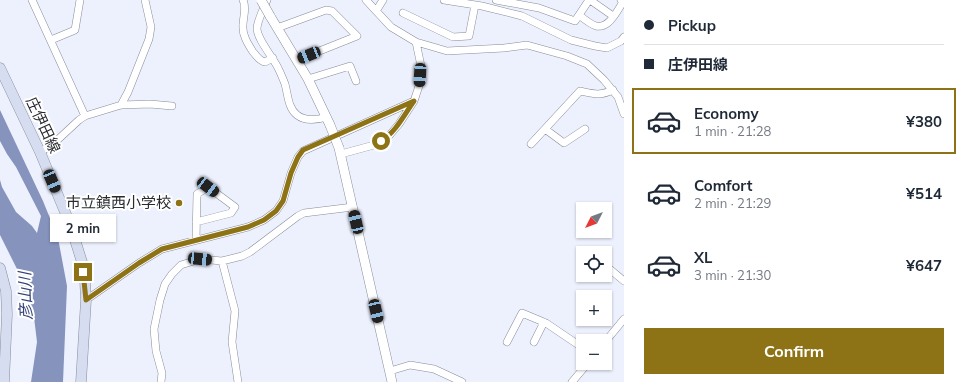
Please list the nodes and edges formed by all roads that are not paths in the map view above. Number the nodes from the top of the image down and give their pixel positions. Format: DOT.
graph roads {
  1 [pos="32,0"];
  2 [pos="80,0"];
  3 [pos="145,0"];
  4 [pos="243,0"];
  5 [pos="261,0"];
  6 [pos="267,0"];
  7 [pos="366,0"];
  8 [pos="383,0"];
  9 [pos="444,0"];
  10 [pos="496,0"];
  11 [pos="589,0"];
  12 [pos="621,0"];
  13 [pos="481,4"];
  14 [pos="376,11"];
  15 [pos="403,13"];
  16 [pos="579,15"];
  17 [pos="613,16"];
  18 [pos="277,28"];
  19 [pos="624,36"];
  20 [pos="51,40"];
  21 [pos="416,42"];
  22 [pos="273,58"];
  23 [pos="297,60"];
  24 [pos="0,68"];
  25 [pos="308,79"];
  26 [pos="356,81"];
  27 [pos="613,90"];
  28 [pos="414,101"];
  29 [pos="121,105"];
  30 [pos="172,106"];
  31 [pos="624,114"];
  32 [pos="86,116"];
  33 [pos="329,122"];
  34 [pos="545,129"];
  35 [pos="585,129"];
  36 [pos="531,144"];
  37 [pos="340,151"];
  38 [pos="40,152"];
  39 [pos="353,207"];
  40 [pos="196,222"];
  41 [pos="196,240"];
  42 [pos="222,261"];
  43 [pos="0,270"];
  44 [pos="612,271"];
  45 [pos="624,281"];
  46 [pos="86,300"];
  47 [pos="624,319"];
  48 [pos="544,322"];
  49 [pos="612,334"];
  50 [pos="507,342"];
  51 [pos="534,342"];
  52 [pos="576,343"];
  53 [pos="582,370"];
  54 [pos="390,371"];
  55 [pos="4,382"];
  56 [pos="81,382"];
  57 [pos="161,382"];
  58 [pos="238,382"];
  59 [pos="392,382"];
  60 [pos="462,382"];
  61 [pos="572,382"];
  1 -- 20 [label="street"];
  2 -- 20 [label="street"];
  3 -- 29 [label="street"];
  4 -- 22 [label="street"];
  5 -- 18 [label="street, bridge"];
  6 -- 22 [label="street"];
  7 -- 14 [label="street"];
  8 -- 14 [label="street"];
  9 -- 13 [label="street"];
  10 -- 16 [label="street"];
  11 -- 16 [label="street"];
  11 -- 17 [label="street"];
  12 -- 17 [label="street"];
  13 -- 15 [label="street"];
  13 -- 19 [label="street"];
  14 -- 21 [label="street"];
  16 -- 17 [label="street"];
  18 -- 23 [label="street"];
  18 -- 23 [label="street"];
  20 -- 32 [label="street"];
  21 -- 27 [label="street"];
  21 -- 28 [label="street"];
  22 -- 33 [label="street"];
  23 -- 25 [label="street"];
  24 -- 38 [label="main road, 庄伊田線"];
  25 -- 26 [label="street"];
  25 -- 33 [label="street"];
  27 -- 31 [label="street"];
  27 -- 34 [label="street"];
  28 -- 37 [label="street"];
  28 -- 41 [label="street"];
  29 -- 30 [label="street"];
  29 -- 32 [label="street"];
  32 -- 38 [label="street"];
  33 -- 37 [label="street, bridge"];
  34 -- 35 [label="street"];
  34 -- 36 [label="street"];
  37 -- 39 [label="street"];
  38 -- 46 [label="main road, 庄伊田線"];
  39 -- 42 [label="street"];
  39 -- 54 [label="street"];
  40 -- 40 [label="street"];
  40 -- 41 [label="street"];
  41 -- 46 [label="street"];
  42 -- 57 [label="street"];
  42 -- 58 [label="street"];
  43 -- 55 [label="main road"];
  44 -- 45 [label="street"];
  46 -- 56 [label="main road, 庄伊田線"];
  47 -- 49 [label="street"];
  48 -- 50 [label="street"];
  48 -- 51 [label="street"];
  48 -- 52 [label="street"];
  53 -- 61 [label="street"];
  54 -- 59 [label="street"];
  54 -- 60 [label="street"];
}
